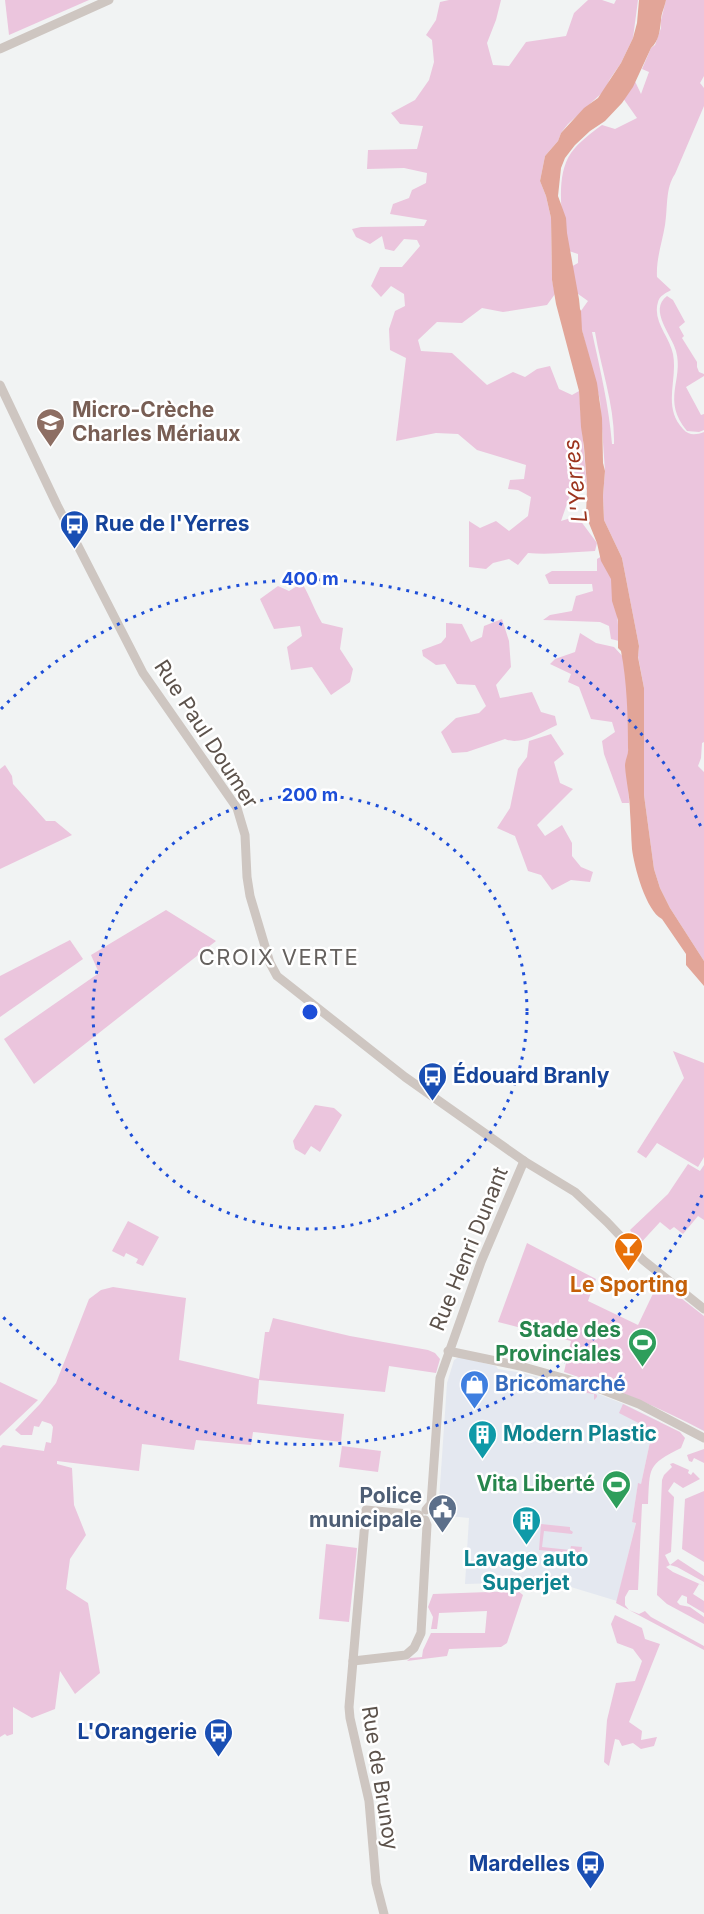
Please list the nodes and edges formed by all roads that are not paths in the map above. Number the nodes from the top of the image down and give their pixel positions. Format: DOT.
graph roads {
  1 [pos="109,0"];
  2 [pos="0,50"];
  3 [pos="0,385"];
  4 [pos="524,1161"];
  5 [pos="704,1309"];
  6 [pos="448,1351"];
  7 [pos="704,1438"];
  8 [pos="423,1515"];
  9 [pos="353,1661"];
  10 [pos="384,1914"];
  1 -- 2 [label="street"];
  3 -- 4 [label="street, Rue Paul Doumer"];
  4 -- 5 [label="street, Rue Paul Doumer"];
  4 -- 6 [label="street, Rue Henri Dunant"];
  6 -- 7 [label="street"];
  6 -- 8 [label="street"];
  8 -- 9 [label="street"];
  8 -- 9 [label="street, Rue de Brunoy"];
  9 -- 10 [label="street, Rue de Brunoy"];
}
